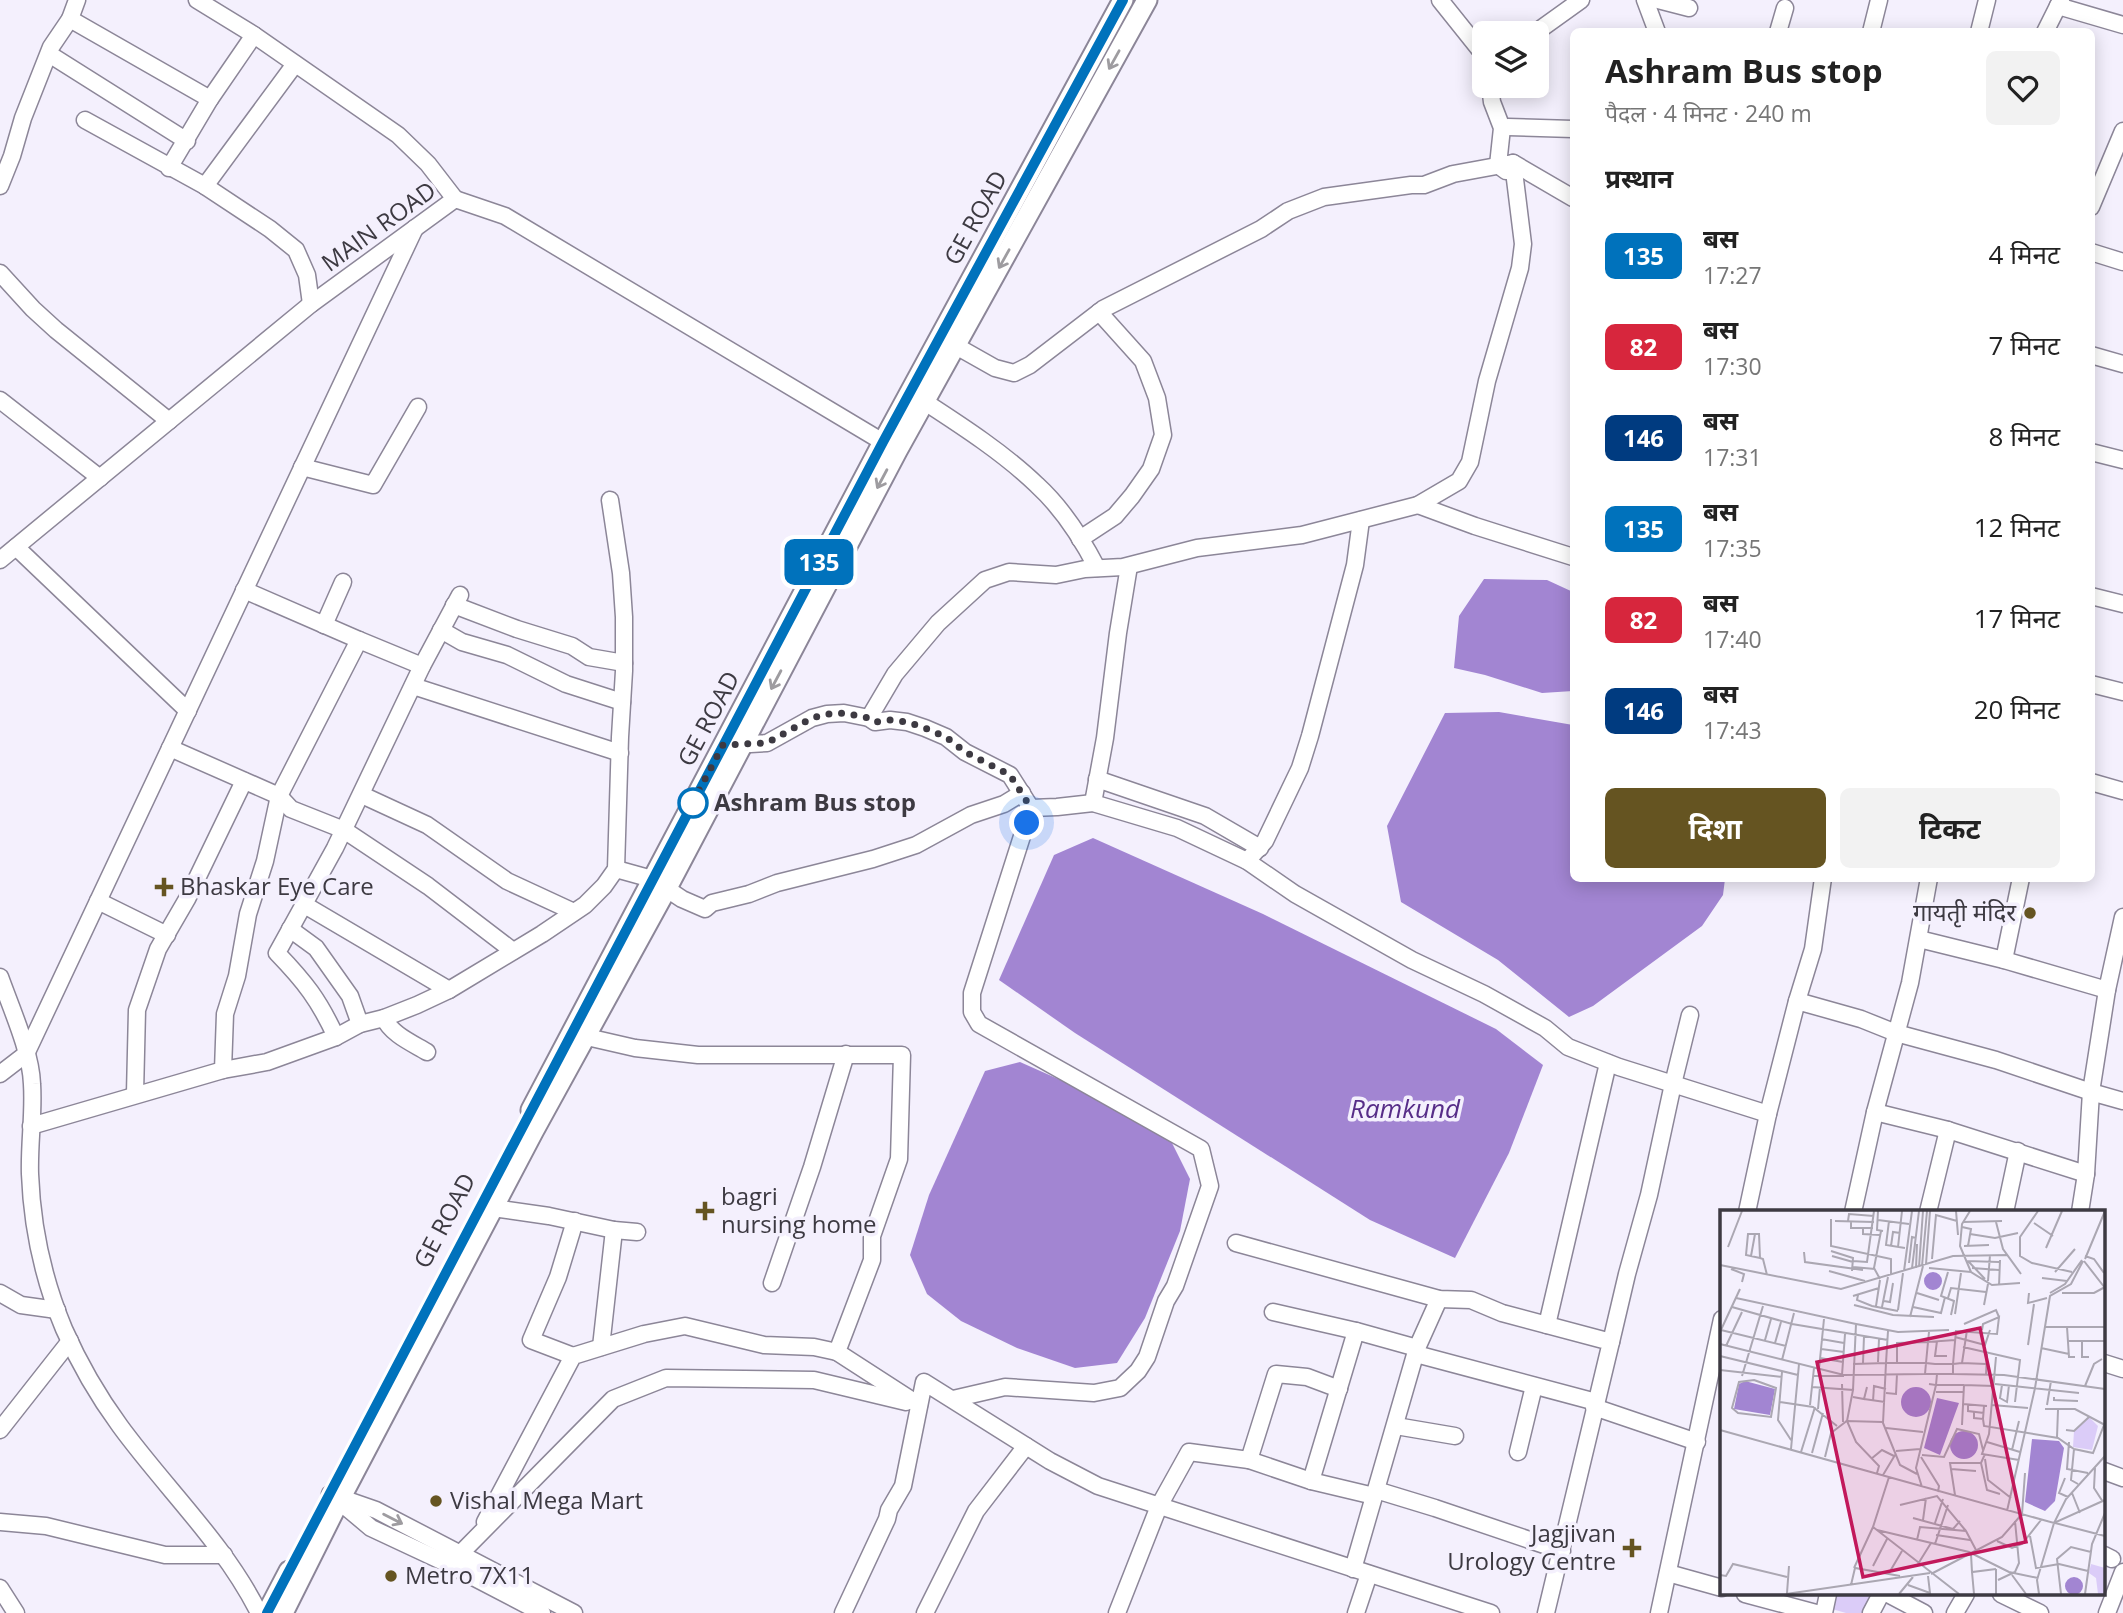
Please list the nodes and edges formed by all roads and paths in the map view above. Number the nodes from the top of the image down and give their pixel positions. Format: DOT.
graph roads {
  1 [pos="77,0"];
  2 [pos="197,0"];
  3 [pos="1123,0"];
  4 [pos="1147,0"];
  5 [pos="1440,0"];
  6 [pos="1581,0"];
  7 [pos="1645,0"];
  8 [pos="1658,0"];
  9 [pos="1879,0"];
  10 [pos="1987,0"];
  11 [pos="2059,3"];
  12 [pos="1689,8"];
  13 [pos="1784,8"];
  14 [pos="69,19"];
  15 [pos="1549,23"];
  16 [pos="2123,25"];
  17 [pos="1656,28"];
  18 [pos="1779,28"];
  19 [pos="1872,28"];
  20 [pos="1980,28"];
  21 [pos="2047,28"];
  22 [pos="254,35"];
  23 [pos="1472,40"];
  24 [pos="49,54"];
  25 [pos="295,64"];
  26 [pos="1492,98"];
  27 [pos="210,99"];
  28 [pos="85,120"];
  29 [pos="1508,127"];
  30 [pos="1570,129"];
  31 [pos="2123,131"];
  32 [pos="187,141"];
  33 [pos="169,168"];
  34 [pos="1511,171"];
  35 [pos="0,186"];
  36 [pos="205,186"];
  37 [pos="1570,197"];
  38 [pos="2095,198"];
  39 [pos="455,199"];
  40 [pos="415,227"];
  41 [pos="2095,253"];
  42 [pos="2123,262"];
  43 [pos="0,273"];
  44 [pos="311,304"];
  45 [pos="1099,312"];
  46 [pos="956,346"];
  47 [pos="2095,356"];
  48 [pos="2123,364"];
  49 [pos="0,400"];
  50 [pos="925,402"];
  51 [pos="418,407"];
  52 [pos="169,421"];
  53 [pos="890,446"];
  54 [pos="2095,453"];
  55 [pos="2123,460"];
  56 [pos="302,467"];
  57 [pos="100,478"];
  58 [pos="610,500"];
  59 [pos="1418,505"];
  60 [pos="1361,520"];
  61 [pos="1080,539"];
  62 [pos="16,547"];
  63 [pos="1570,556"];
  64 [pos="0,560"];
  65 [pos="1129,566"];
  66 [pos="1097,568"];
  67 [pos="343,582"];
  68 [pos="244,590"];
  69 [pos="2095,597"];
  70 [pos="2123,604"];
  71 [pos="324,625"];
  72 [pos="441,630"];
  73 [pos="359,640"];
  74 [pos="624,663"];
  75 [pos="422,666"];
  76 [pos="2095,685"];
  77 [pos="413,686"];
  78 [pos="2123,692"];
  79 [pos="622,702"];
  80 [pos="188,711"];
  81 [pos="869,718"];
  82 [pos="732,745"];
  83 [pos="170,748"];
  84 [pos="620,753"];
  85 [pos="1097,779"];
  86 [pos="244,781"];
  87 [pos="2095,783"];
  88 [pos="2123,791"];
  89 [pos="1022,793"];
  90 [pos="362,795"];
  91 [pos="279,796"];
  92 [pos="1093,803"];
  93 [pos="1031,808"];
  94 [pos="344,830"];
  95 [pos="1260,848"];
  96 [pos="1247,861"];
  97 [pos="616,869"];
  98 [pos="1823,882"];
  99 [pos="1928,882"];
  100 [pos="2020,882"];
  101 [pos="660,884"];
  102 [pos="98,901"];
  103 [pos="303,905"];
  104 [pos="574,912"];
  105 [pos="2123,917"];
  106 [pos="290,929"];
  107 [pos="167,935"];
  108 [pos="1919,939"];
  109 [pos="513,951"];
  110 [pos="2004,960"];
  111 [pos="0,977"];
  112 [pos="449,990"];
  113 [pos="2107,990"];
  114 [pos="1797,1001"];
  115 [pos="1690,1015"];
  116 [pos="384,1018"];
  117 [pos="360,1024"];
  118 [pos="1896,1033"];
  119 [pos="336,1037"];
  120 [pos="587,1037"];
  121 [pos="427,1052"];
  122 [pos="26,1054"];
  123 [pos="846,1054"];
  124 [pos="1608,1063"];
  125 [pos="223,1070"];
  126 [pos="0,1074"];
  127 [pos="1673,1084"];
  128 [pos="2091,1092"];
  129 [pos="135,1094"];
  130 [pos="2123,1101"];
  131 [pos="1875,1112"];
  132 [pos="1768,1114"];
  133 [pos="31,1126"];
  134 [pos="1948,1130"];
  135 [pos="2018,1151"];
  136 [pos="2086,1174"];
  137 [pos="493,1208"];
  138 [pos="1747,1210"];
  139 [pos="1853,1210"];
  140 [pos="1928,1210"];
  141 [pos="2005,1210"];
  142 [pos="2080,1210"];
  143 [pos="575,1221"];
  144 [pos="614,1230"];
  145 [pos="637,1232"];
  146 [pos="1236,1243"];
  147 [pos="772,1283"];
  148 [pos="0,1293"];
  149 [pos="1439,1299"];
  150 [pos="57,1310"];
  151 [pos="1273,1312"];
  152 [pos="1547,1325"];
  153 [pos="1720,1329"];
  154 [pos="1356,1331"];
  155 [pos="70,1340"];
  156 [pos="1611,1342"];
  157 [pos="601,1347"];
  158 [pos="1417,1351"];
  159 [pos="837,1352"];
  160 [pos="573,1356"];
  161 [pos="2106,1364"];
  162 [pos="2123,1369"];
  163 [pos="1534,1386"];
  164 [pos="1339,1389"];
  165 [pos="953,1399"];
  166 [pos="919,1405"];
  167 [pos="1595,1405"];
  168 [pos="1396,1426"];
  169 [pos="0,1430"];
  170 [pos="1455,1436"];
  171 [pos="1697,1441"];
  172 [pos="1026,1446"];
  173 [pos="1518,1452"];
  174 [pos="1249,1460"];
  175 [pos="2106,1472"];
  176 [pos="2123,1478"];
  177 [pos="1311,1481"];
  178 [pos="1375,1493"];
  179 [pos="336,1497"];
  180 [pos="1159,1506"];
  181 [pos="0,1522"];
  182 [pos="477,1536"];
  183 [pos="1562,1551"];
  184 [pos="224,1555"];
  185 [pos="455,1558"];
  186 [pos="1361,1571"];
  187 [pos="2123,1572"];
  188 [pos="1668,1573"];
  189 [pos="1720,1586"];
  190 [pos="0,1588"];
  191 [pos="1880,1596"];
  192 [pos="1892,1596"];
  193 [pos="1965,1596"];
  194 [pos="2005,1596"];
  195 [pos="1768,1597"];
  196 [pos="928,1612"];
  197 [pos="16,1613"];
  198 [pos="259,1613"];
  199 [pos="267,1613"];
  200 [pos="283,1613"];
  201 [pos="542,1613"];
  202 [pos="574,1613"];
  203 [pos="843,1613"];
  204 [pos="1117,1613"];
  205 [pos="1356,1613"];
  206 [pos="1491,1613"];
  207 [pos="1546,1613"];
  208 [pos="1659,1613"];
  209 [pos="1816,1613"];
  210 [pos="1871,1613"];
  211 [pos="1924,1613"];
  212 [pos="1955,1613"];
  213 [pos="2040,1613"];
  214 [pos="2107,1613"];
  1 -- 14 [label="street"];
  2 -- 22 [label="street"];
  3 -- 53 [label="main road, GE ROAD"];
  4 -- 46 [label="main road, one-way"];
  5 -- 23 [label="street"];
  6 -- 15 [label="street"];
  7 -- 17 [label="street"];
  8 -- 12 [label="street"];
  9 -- 19 [label="street"];
  10 -- 20 [label="street"];
  11 -- 16 [label="street"];
  11 -- 21 [label="street"];
  13 -- 18 [label="street"];
  14 -- 24 [label="street"];
  14 -- 27 [label="street"];
  22 -- 25 [label="street"];
  22 -- 27 [label="street"];
  24 -- 32 [label="street"];
  24 -- 35 [label="street"];
  25 -- 36 [label="street"];
  25 -- 39 [label="street"];
  26 -- 34 [label="street"];
  27 -- 32 [label="street"];
  28 -- 33 [label="street"];
  29 -- 30 [label="street"];
  31 -- 38 [label="street"];
  32 -- 33 [label="street"];
  33 -- 36 [label="street"];
  34 -- 37 [label="street"];
  34 -- 45 [label="street"];
  34 -- 59 [label="street"];
  36 -- 44 [label="street"];
  39 -- 40 [label="street, MAIN ROAD"];
  39 -- 53 [label="street, MAIN ROAD"];
  40 -- 44 [label="street, MAIN ROAD"];
  40 -- 56 [label="street"];
  41 -- 42 [label="street"];
  43 -- 52 [label="street"];
  44 -- 52 [label="street, MAIN ROAD"];
  45 -- 46 [label="street"];
  45 -- 61 [label="street"];
  46 -- 50 [label="main road"];
  47 -- 48 [label="street"];
  49 -- 57 [label="street"];
  50 -- 53 [label="main road"];
  50 -- 61 [label="street"];
  51 -- 56 [label="street"];
  52 -- 57 [label="street, MAIN ROAD"];
  53 -- 82 [label="main road, GE ROAD"];
  54 -- 55 [label="street"];
  56 -- 68 [label="street"];
  57 -- 62 [label="street, MAIN ROAD"];
  58 -- 74 [label="street"];
  59 -- 60 [label="street"];
  59 -- 63 [label="street"];
  60 -- 65 [label="street"];
  60 -- 95 [label="street"];
  61 -- 66 [label="street"];
  62 -- 64 [label="street, MAIN ROAD"];
  62 -- 80 [label="street"];
  65 -- 66 [label="street"];
  65 -- 85 [label="street"];
  66 -- 81 [label="street"];
  67 -- 71 [label="street"];
  68 -- 71 [label="street"];
  68 -- 80 [label="street"];
  69 -- 70 [label="street"];
  71 -- 73 [label="street"];
  72 -- 74 [label="street"];
  72 -- 75 [label="street"];
  72 -- 79 [label="street"];
  73 -- 75 [label="street"];
  73 -- 91 [label="street"];
  74 -- 79 [label="street"];
  75 -- 77 [label="street"];
  76 -- 78 [label="street"];
  77 -- 84 [label="street"];
  77 -- 90 [label="street"];
  79 -- 84 [label="street"];
  80 -- 83 [label="street"];
  81 -- 82 [label="street"];
  81 -- 89 [label="street"];
  82 -- 101 [label="main road, GE ROAD"];
  83 -- 86 [label="street"];
  83 -- 102 [label="street"];
  84 -- 97 [label="street"];
  85 -- 92 [label="street"];
  85 -- 95 [label="street"];
  86 -- 91 [label="street"];
  86 -- 107 [label="street"];
  87 -- 88 [label="street"];
  89 -- 93 [label="street"];
  89 -- 101 [label="street"];
  90 -- 94 [label="street"];
  90 -- 104 [label="street"];
  91 -- 94 [label="street"];
  91 -- 125 [label="street"];
  92 -- 93 [label="street"];
  92 -- 96 [label="street"];
  93 -- 165 [label="street"];
  94 -- 103 [label="street"];
  94 -- 109 [label="street"];
  95 -- 96 [label="street"];
  96 -- 124 [label="street"];
  97 -- 101 [label="street"];
  97 -- 104 [label="street"];
  98 -- 114 [label="street"];
  99 -- 108 [label="street"];
  100 -- 110 [label="street"];
  101 -- 120 [label="main road"];
  101 -- 179 [label="main road, GE ROAD"];
  102 -- 107 [label="street"];
  102 -- 122 [label="street"];
  103 -- 106 [label="street"];
  103 -- 112 [label="street"];
  104 -- 109 [label="street"];
  105 -- 113 [label="street"];
  106 -- 117 [label="street"];
  106 -- 119 [label="street"];
  107 -- 129 [label="street"];
  108 -- 110 [label="street"];
  108 -- 118 [label="street"];
  109 -- 112 [label="street"];
  110 -- 113 [label="street"];
  111 -- 122 [label="street"];
  112 -- 116 [label="street"];
  113 -- 128 [label="street"];
  114 -- 118 [label="street"];
  114 -- 132 [label="street"];
  115 -- 127 [label="street"];
  116 -- 117 [label="street"];
  116 -- 121 [label="street"];
  117 -- 119 [label="street"];
  118 -- 128 [label="street"];
  118 -- 131 [label="street"];
  119 -- 125 [label="street"];
  120 -- 123 [label="street"];
  120 -- 137 [label="main road"];
  122 -- 126 [label="street"];
  122 -- 133 [label="street"];
  123 -- 147 [label="street"];
  123 -- 159 [label="street"];
  124 -- 127 [label="street"];
  124 -- 152 [label="street"];
  125 -- 129 [label="street"];
  127 -- 132 [label="street"];
  127 -- 156 [label="street"];
  128 -- 130 [label="street"];
  128 -- 136 [label="street"];
  129 -- 133 [label="street"];
  131 -- 134 [label="street"];
  131 -- 139 [label="street"];
  132 -- 138 [label="street"];
  133 -- 150 [label="street"];
  134 -- 135 [label="street"];
  134 -- 140 [label="street"];
  135 -- 136 [label="street"];
  135 -- 141 [label="street"];
  136 -- 142 [label="street"];
  137 -- 143 [label="street"];
  137 -- 179 [label="main road"];
  143 -- 144 [label="street"];
  143 -- 160 [label="street"];
  144 -- 145 [label="street"];
  144 -- 157 [label="street"];
  146 -- 149 [label="street"];
  148 -- 150 [label="street"];
  149 -- 152 [label="street"];
  149 -- 158 [label="street"];
  150 -- 155 [label="street"];
  151 -- 154 [label="street"];
  152 -- 156 [label="street"];
  153 -- 171 [label="street"];
  154 -- 158 [label="street"];
  154 -- 164 [label="street"];
  155 -- 169 [label="street"];
  155 -- 184 [label="street"];
  156 -- 167 [label="street"];
  157 -- 159 [label="street"];
  157 -- 160 [label="street"];
  158 -- 163 [label="street"];
  158 -- 168 [label="street"];
  159 -- 166 [label="street"];
  160 -- 182 [label="street"];
  161 -- 162 [label="street"];
  163 -- 167 [label="street"];
  163 -- 173 [label="street"];
  164 -- 174 [label="street"];
  164 -- 177 [label="street"];
  165 -- 166 [label="street"];
  165 -- 172 [label="street"];
  166 -- 182 [label="street"];
  166 -- 203 [label="street"];
  167 -- 171 [label="street"];
  167 -- 183 [label="street"];
  168 -- 170 [label="street"];
  168 -- 178 [label="street"];
  171 -- 188 [label="street"];
  172 -- 180 [label="street"];
  172 -- 196 [label="street"];
  174 -- 177 [label="street"];
  174 -- 180 [label="street"];
  175 -- 176 [label="street"];
  177 -- 178 [label="street"];
  178 -- 183 [label="street"];
  178 -- 186 [label="street"];
  179 -- 185 [label="street"];
  179 -- 199 [label="main road, GE ROAD"];
  179 -- 200 [label="main road"];
  180 -- 186 [label="street"];
  180 -- 204 [label="street"];
  181 -- 184 [label="street"];
  182 -- 185 [label="street"];
  183 -- 207 [label="street"];
  184 -- 198 [label="street"];
  185 -- 201 [label="street"];
  185 -- 202 [label="street"];
  186 -- 205 [label="street"];
  186 -- 206 [label="street"];
  187 -- 214 [label="street"];
  188 -- 189 [label="street"];
  188 -- 208 [label="street"];
  190 -- 197 [label="street"];
  191 -- 210 [label="street"];
  192 -- 211 [label="street"];
  193 -- 212 [label="street"];
  194 -- 213 [label="street"];
  195 -- 209 [label="street"];
}
